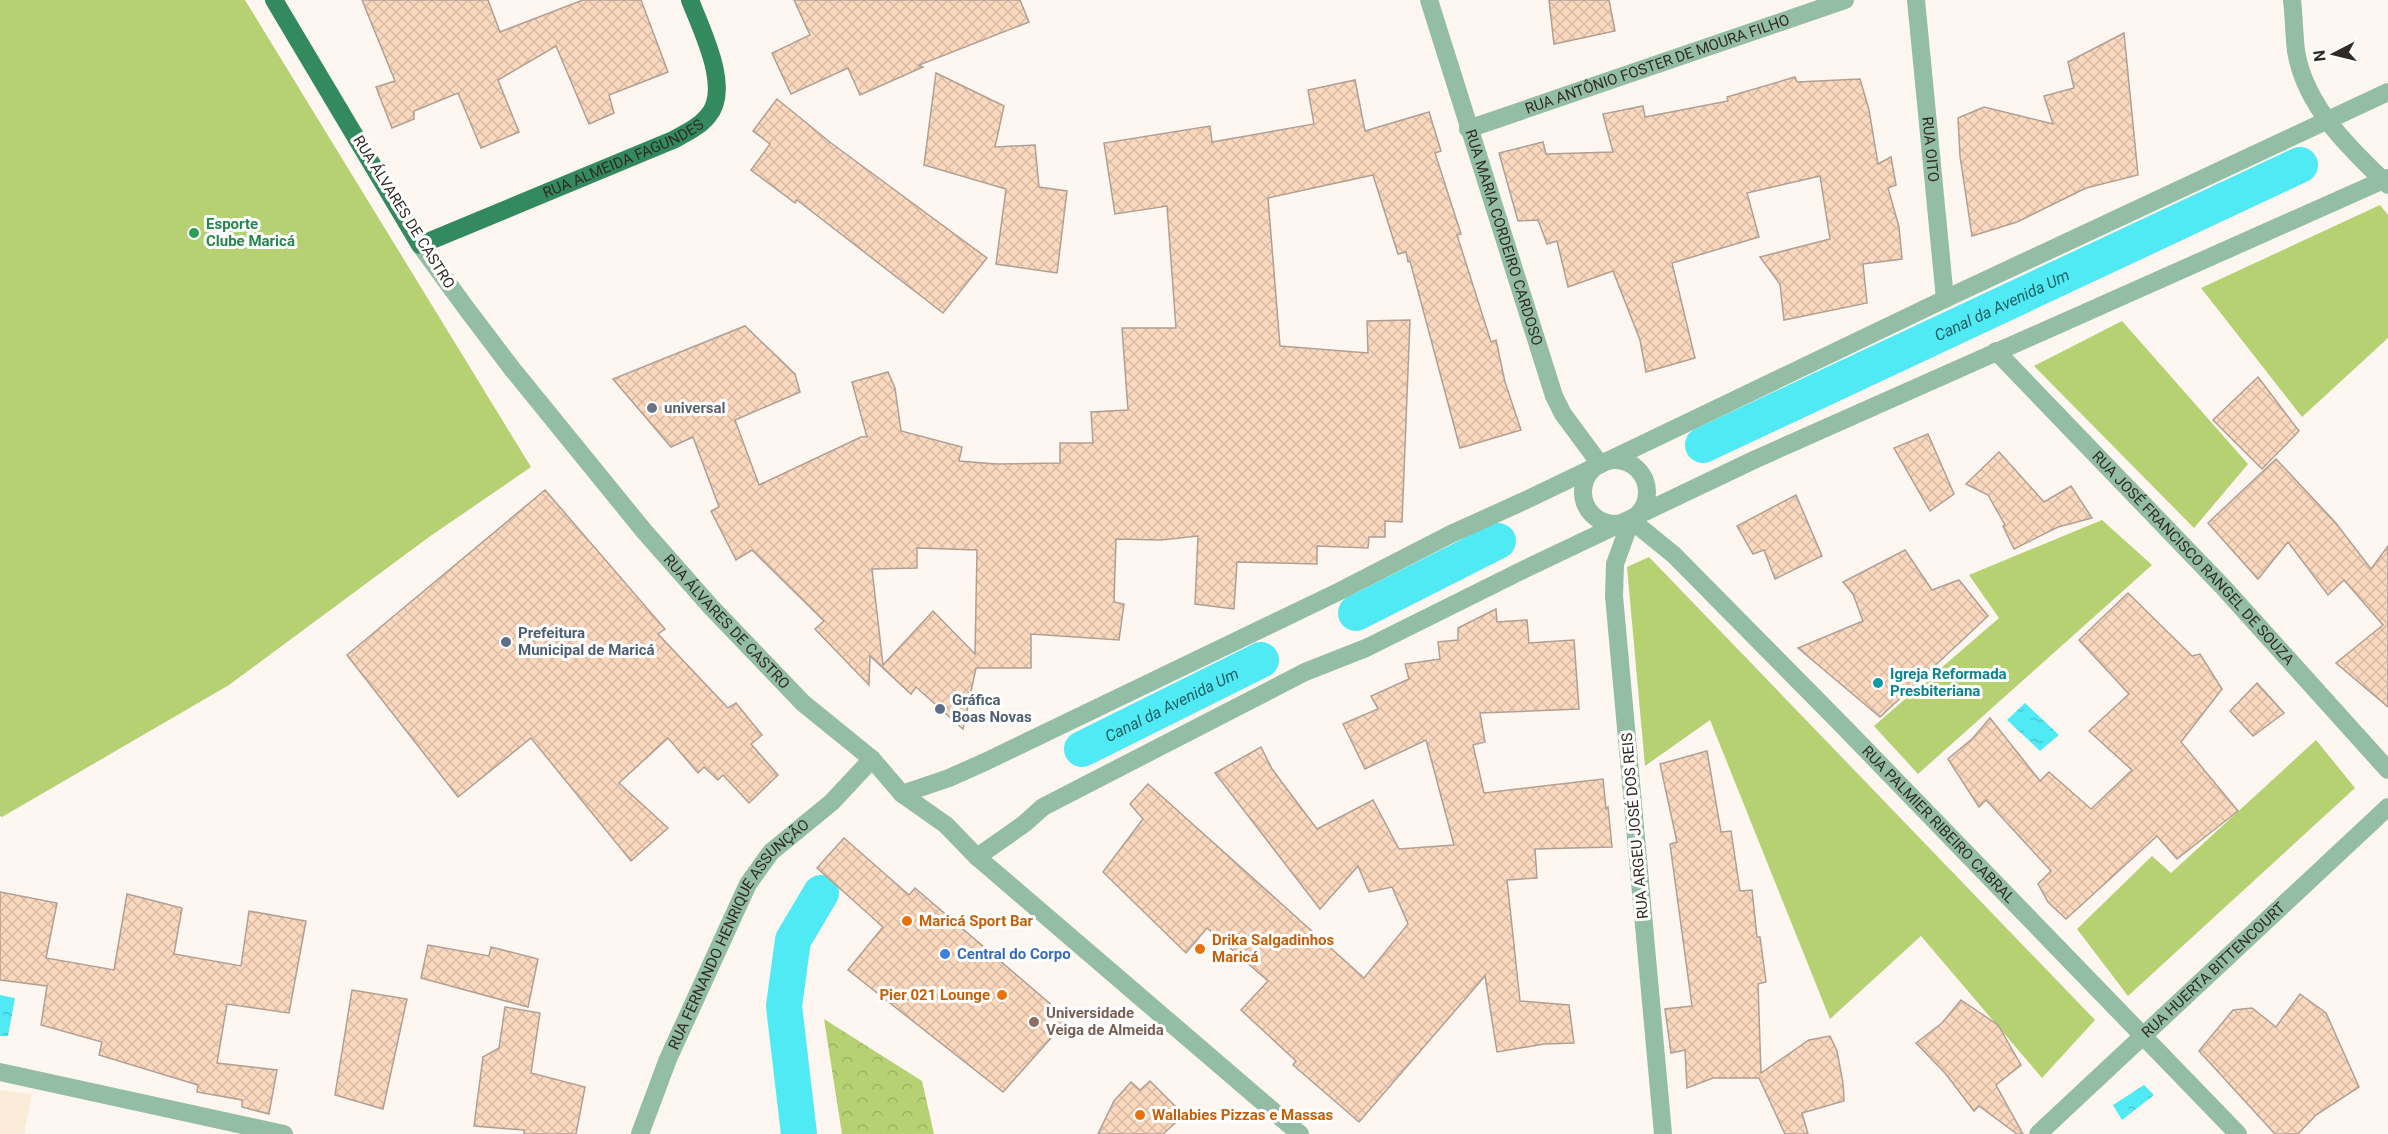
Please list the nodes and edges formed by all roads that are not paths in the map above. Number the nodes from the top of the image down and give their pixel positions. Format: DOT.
graph roads {
  1 [pos="274,0"];
  2 [pos="690,0"];
  3 [pos="1428,0"];
  4 [pos="1845,0"];
  5 [pos="1916,0"];
  6 [pos="2292,0"];
  7 [pos="2388,92"];
  8 [pos="2327,120"];
  9 [pos="1468,129"];
  10 [pos="2386,181"];
  11 [pos="420,244"];
  12 [pos="1945,299"];
  13 [pos="1996,351"];
  14 [pos="1600,464"];
  15 [pos="1631,520"];
  16 [pos="872,759"];
  17 [pos="2388,770"];
  18 [pos="902,795"];
  19 [pos="2388,807"];
  20 [pos="977,857"];
  21 [pos="2143,1035"];
  22 [pos="0,1072"];
  23 [pos="284,1134"];
  24 [pos="640,1134"];
  25 [pos="1300,1134"];
  26 [pos="1663,1134"];
  27 [pos="2038,1134"];
  28 [pos="2238,1134"];
  1 -- 11 [label="main road, RUA ÁLVARES DE CASTRO"];
  2 -- 11 [label="main road, RUA ALMEIDA FAGUNDES"];
  3 -- 9 [label="street, RUA MARIA CORDEIRO CARDOSO"];
  4 -- 9 [label="street, RUA ANTÔNIO FOSTER DE MOURA FILHO"];
  5 -- 12 [label="street, RUA OITO"];
  6 -- 8 [label="street"];
  7 -- 8 [label="street"];
  8 -- 10 [label="street"];
  8 -- 12 [label="street"];
  9 -- 14 [label="street, RUA MARIA CORDEIRO CARDOSO"];
  10 -- 13 [label="street"];
  11 -- 16 [label="street, RUA ÁLVARES DE CASTRO"];
  12 -- 14 [label="street"];
  13 -- 15 [label="street"];
  13 -- 17 [label="street, RUA JOSÉ FRANCISCO RANGEL DE SOUZA"];
  14 -- 15 [label="street"];
  14 -- 15 [label="street"];
  14 -- 18 [label="street"];
  15 -- 20 [label="street"];
  15 -- 21 [label="street, RUA PALMIER RIBEIRO CABRAL"];
  15 -- 26 [label="street, RUA ARGEU JOSÉ DOS REIS"];
  16 -- 18 [label="street, RUA ÁLVARES DE CASTRO"];
  16 -- 24 [label="street, RUA FERNANDO HENRIQUE ASSUNÇÃO"];
  18 -- 20 [label="street, RUA ÁLVARES DE CASTRO"];
  19 -- 21 [label="street, RUA HUERTA BITTENCOURT"];
  20 -- 25 [label="street, RUA ÁLVARES DE CASTRO"];
  21 -- 27 [label="street, RUA HUERTA BITTENCOURT"];
  21 -- 28 [label="street, RUA PALMIER RIBEIRO CABRAL"];
  22 -- 23 [label="street"];
}
